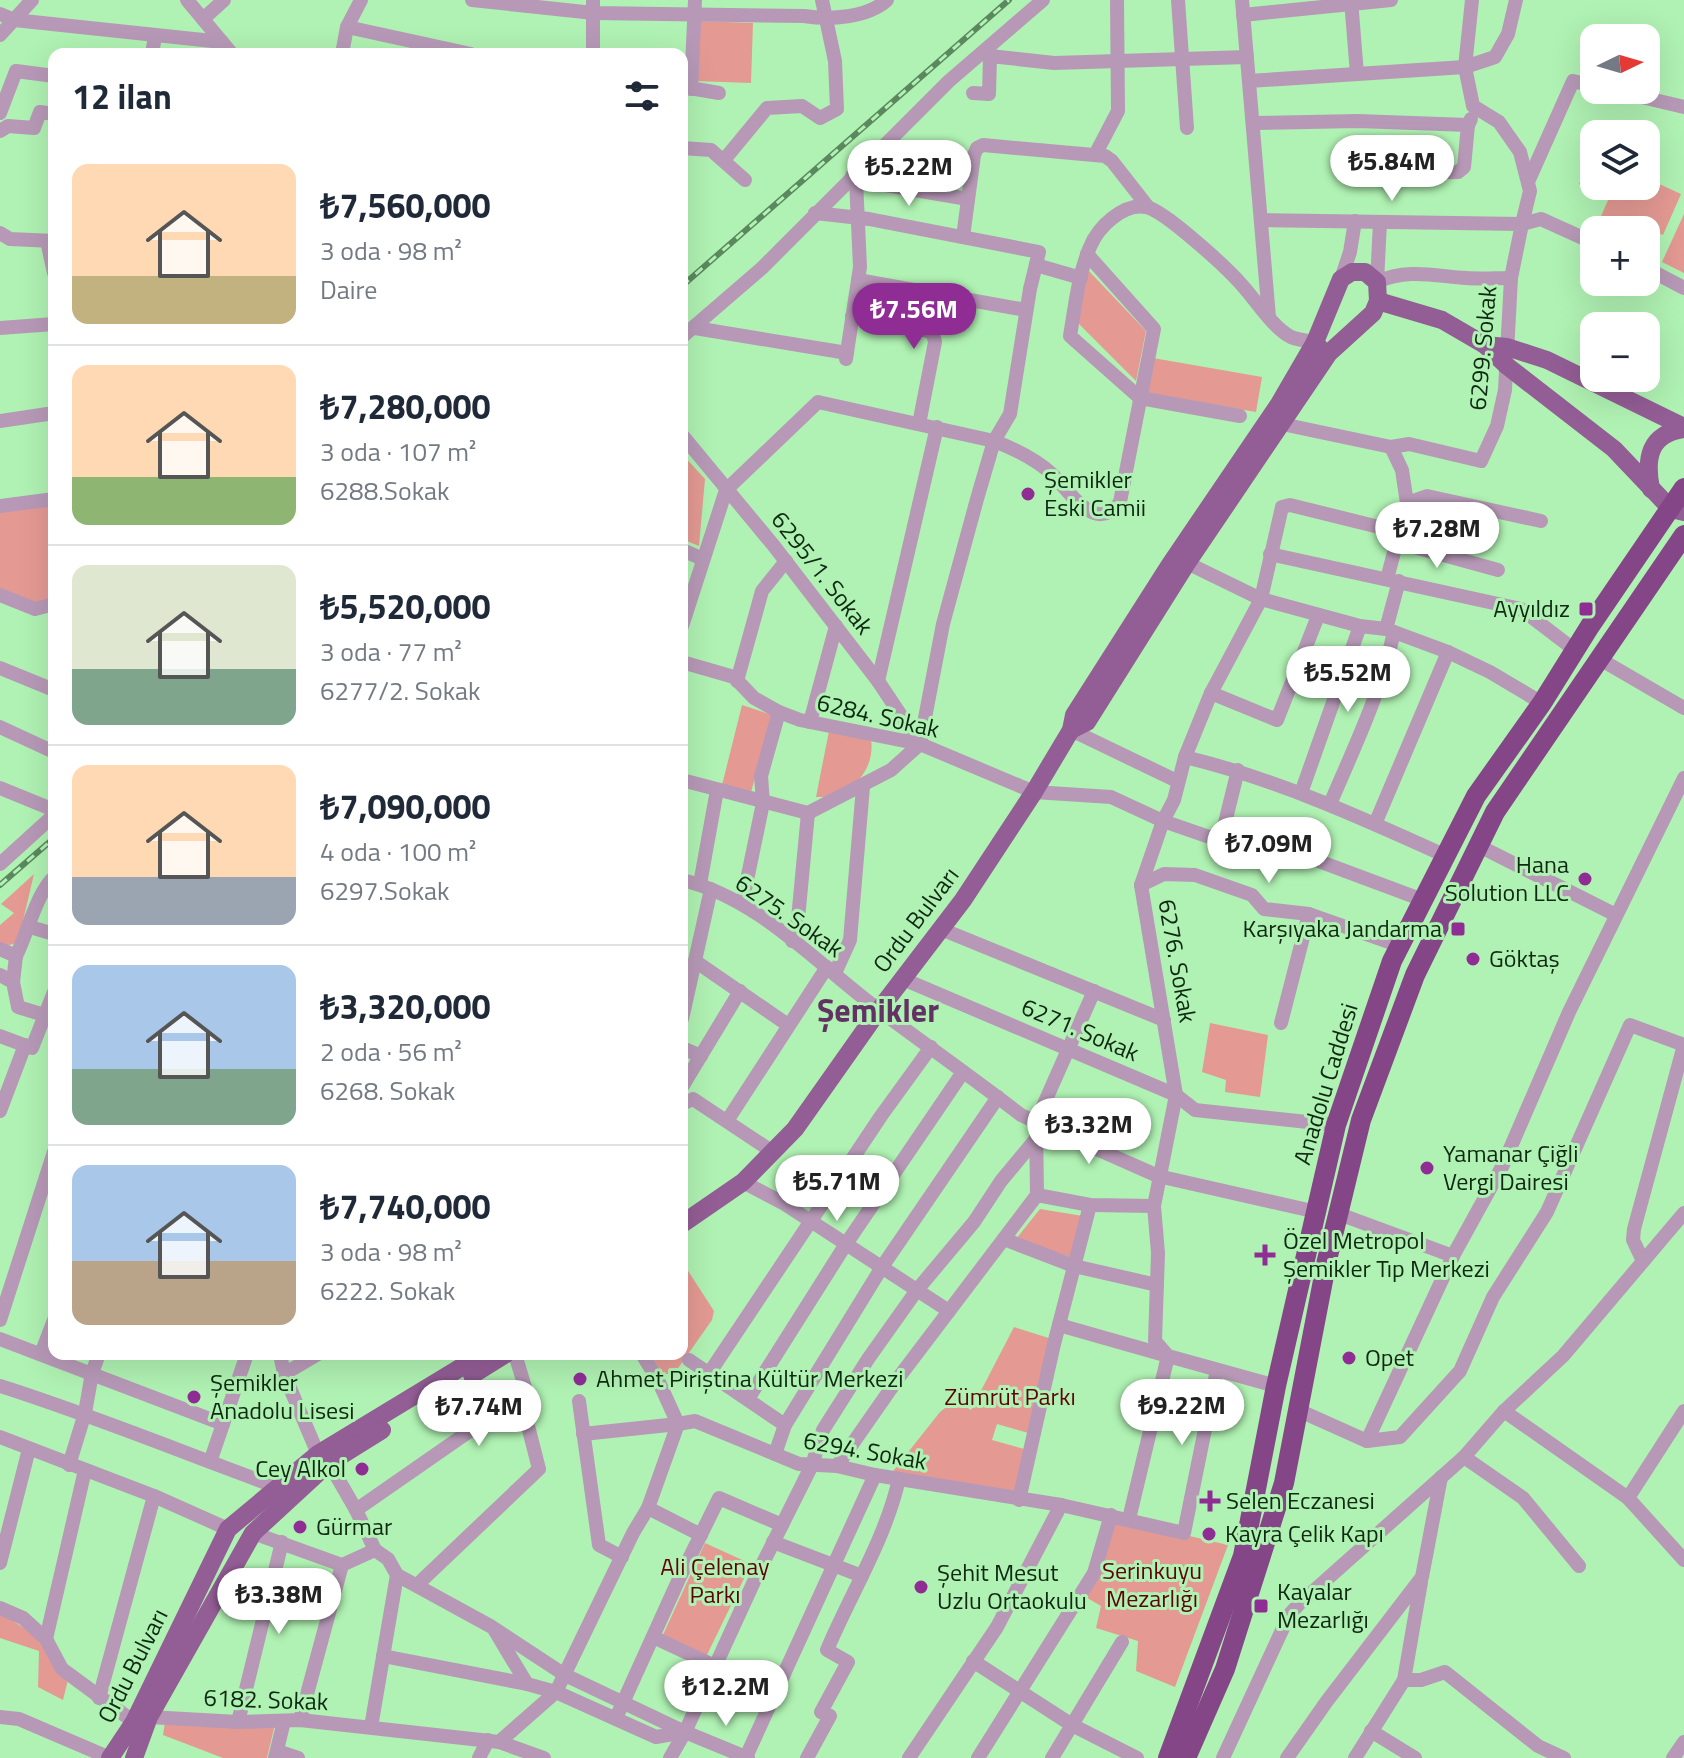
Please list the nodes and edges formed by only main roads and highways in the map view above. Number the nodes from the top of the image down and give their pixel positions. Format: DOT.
graph roads {
  1 [pos="1378,292"];
  2 [pos="1322,348"];
  3 [pos="1507,357"];
  4 [pos="1684,428"];
  5 [pos="1684,488"];
  6 [pos="1651,489"];
  7 [pos="1677,510"];
  8 [pos="1684,535"];
  9 [pos="1071,730"];
  10 [pos="688,1220"];
  11 [pos="474,1360"];
  12 [pos="495,1360"];
  13 [pos="323,1458"];
  14 [pos="141,1720"];
  15 [pos="110,1758"];
  16 [pos="134,1758"];
  17 [pos="1168,1758"];
  18 [pos="1186,1758"];
  1 -- 2 [label="main road, Ordu Bulvarı"];
  1 -- 2 [label="main road, Ordu Bulvarı"];
  1 -- 3 [label="main road"];
  2 -- 9 [label="main road, Ordu Bulvarı"];
  2 -- 9 [label="main road, Ordu Bulvarı"];
  3 -- 4 [label="main road"];
  3 -- 6 [label="main road"];
  4 -- 6 [label="main road"];
  5 -- 7 [label="highway, Anadolu Caddesi"];
  6 -- 7 [label="main road"];
  7 -- 17 [label="highway, Anadolu Caddesi"];
  8 -- 18 [label="highway, Anadolu Caddesi"];
  9 -- 10 [label="main road, Ordu Bulvarı"];
  11 -- 13 [label="main road, Ordu Bulvarı"];
  12 -- 13 [label="main road, Ordu Bulvarı"];
  13 -- 14 [label="main road, Ordu Bulvarı"];
  13 -- 14 [label="main road, Ordu Bulvarı"];
  14 -- 15 [label="main road, Ordu Bulvarı"];
  14 -- 16 [label="main road, Ordu Bulvarı"];
}
